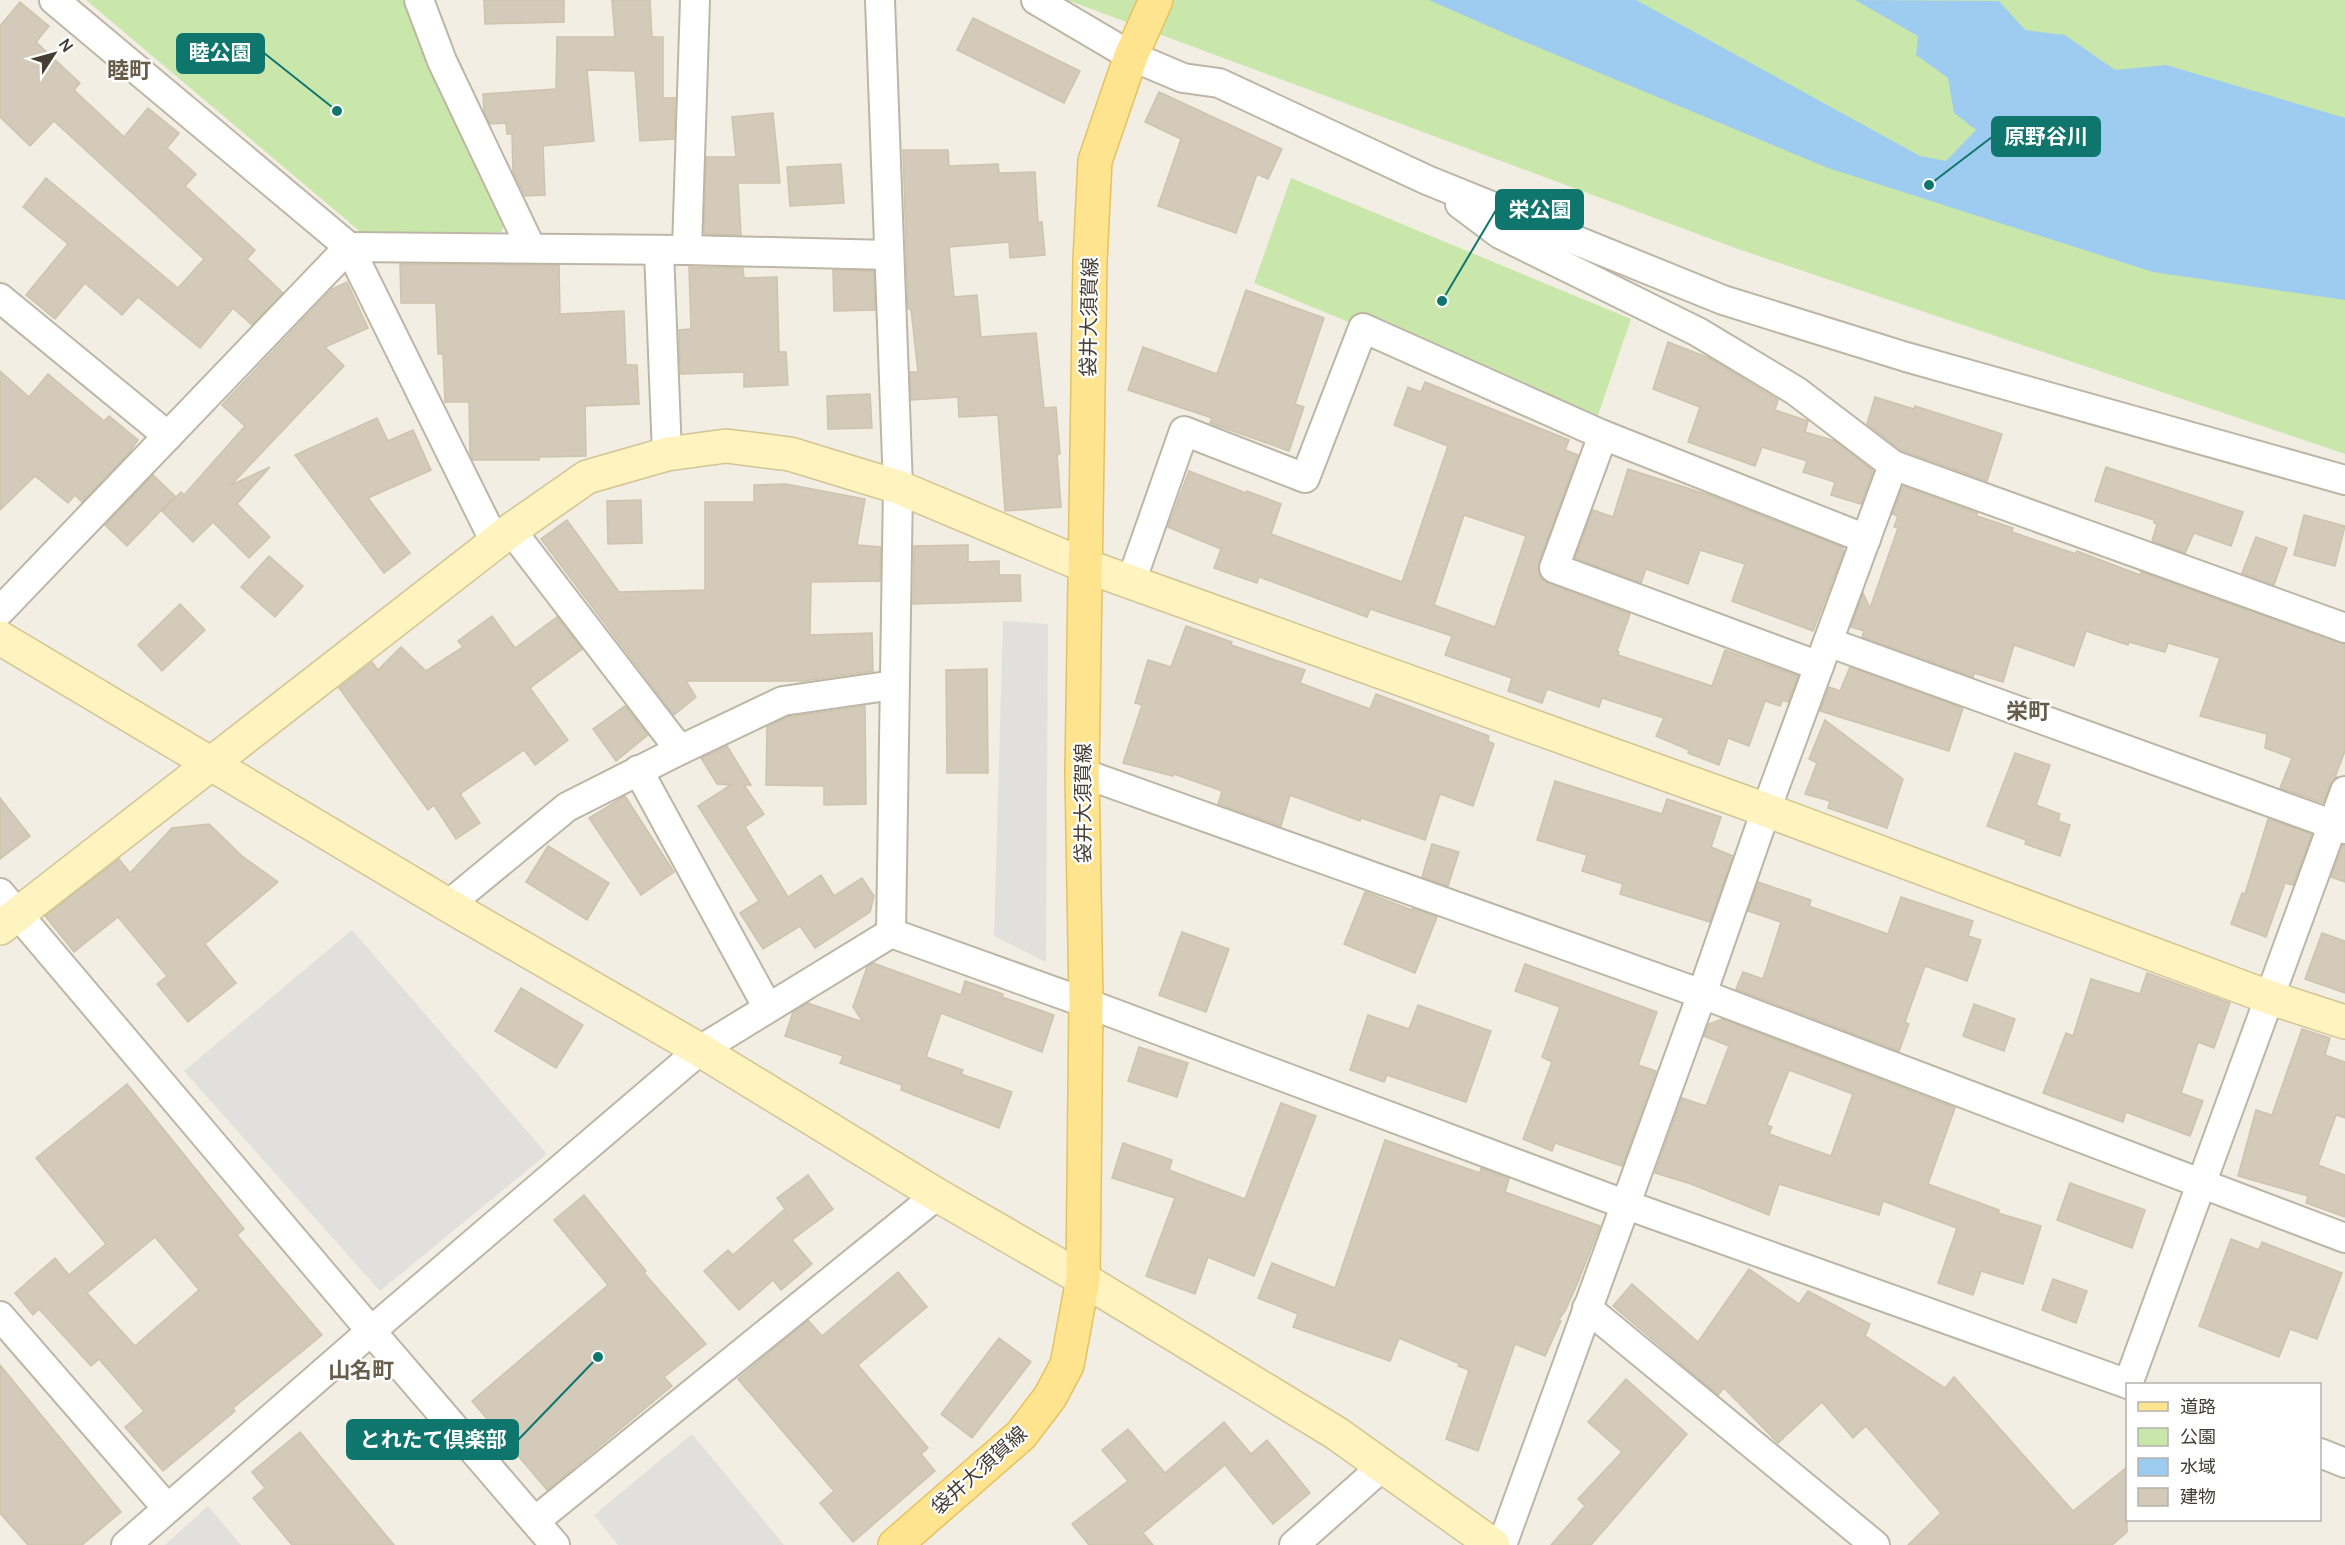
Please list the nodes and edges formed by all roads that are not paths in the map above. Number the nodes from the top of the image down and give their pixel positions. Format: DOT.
graph roads {
  1 [pos="54,0"];
  2 [pos="419,0"];
  3 [pos="694,0"];
  4 [pos="880,0"];
  5 [pos="1036,0"];
  6 [pos="1156,0"];
  7 [pos="1131,56"];
  8 [pos="1427,180"];
  9 [pos="349,247"];
  10 [pos="531,248"];
  11 [pos="659,250"];
  12 [pos="687,250"];
  13 [pos="889,255"];
  14 [pos="0,298"];
  15 [pos="1603,435"];
  16 [pos="168,436"];
  17 [pos="667,454"];
  18 [pos="1893,465"];
  19 [pos="2345,480"];
  20 [pos="898,487"];
  21 [pos="504,537"];
  22 [pos="1866,539"];
  23 [pos="1086,566"];
  24 [pos="1131,582"];
  25 [pos="0,611"];
  26 [pos="2345,628"];
  27 [pos="0,638"];
  28 [pos="1823,654"];
  29 [pos="894,685"];
  30 [pos="680,750"];
  31 [pos="210,764"];
  32 [pos="638,770"];
  33 [pos="1082,772"];
  34 [pos="2345,791"];
  35 [pos="1766,810"];
  36 [pos="2339,826"];
  37 [pos="448,905"];
  38 [pos="6,912"];
  39 [pos="891,933"];
  40 [pos="1702,994"];
  41 [pos="2271,998"];
  42 [pos="1086,1003"];
  43 [pos="768,1008"];
  44 [pos="2345,1022"];
  45 [pos="700,1050"];
  46 [pos="2202,1184"];
  47 [pos="937,1195"];
  48 [pos="1624,1204"];
  49 [pos="2345,1238"];
  50 [pos="1083,1279"];
  51 [pos="1587,1308"];
  52 [pos="0,1316"];
  53 [pos="371,1332"];
  54 [pos="2126,1383"];
  55 [pos="2128,1383"];
  56 [pos="2321,1454"];
  57 [pos="2345,1462"];
  58 [pos="1383,1466"];
  59 [pos="167,1508"];
  60 [pos="535,1521"];
  61 [pos="126,1545"];
  62 [pos="555,1545"];
  63 [pos="895,1545"];
  64 [pos="1294,1545"];
  65 [pos="1493,1545"];
  66 [pos="1502,1545"];
  67 [pos="1875,1545"];
  1 -- 9 [label="street"];
  2 -- 10 [label="street"];
  3 -- 12 [label="street"];
  4 -- 13 [label="street"];
  5 -- 7 [label="street"];
  6 -- 7 [label="main road, 袋井大須賀線"];
  7 -- 8 [label="street"];
  7 -- 23 [label="main road, 袋井大須賀線"];
  8 -- 18 [label="street"];
  8 -- 19 [label="street"];
  9 -- 10 [label="street"];
  9 -- 16 [label="street"];
  9 -- 21 [label="street"];
  10 -- 11 [label="street"];
  11 -- 12 [label="street"];
  11 -- 17 [label="street"];
  12 -- 13 [label="street"];
  13 -- 20 [label="street"];
  14 -- 16 [label="street"];
  15 -- 22 [label="street"];
  15 -- 24 [label="street"];
  15 -- 28 [label="street"];
  16 -- 25 [label="street"];
  17 -- 20 [label="street"];
  17 -- 21 [label="street"];
  18 -- 22 [label="street"];
  18 -- 26 [label="street"];
  20 -- 23 [label="street"];
  20 -- 29 [label="street"];
  21 -- 30 [label="street"];
  21 -- 31 [label="street"];
  22 -- 28 [label="street"];
  23 -- 24 [label="street"];
  23 -- 33 [label="main road, 袋井大須賀線"];
  24 -- 35 [label="street"];
  27 -- 31 [label="street"];
  28 -- 35 [label="street"];
  28 -- 36 [label="street"];
  29 -- 30 [label="street"];
  29 -- 39 [label="street"];
  30 -- 32 [label="street"];
  31 -- 37 [label="street"];
  31 -- 38 [label="street"];
  32 -- 37 [label="street"];
  32 -- 43 [label="street"];
  33 -- 40 [label="street"];
  33 -- 42 [label="main road, 袋井大須賀線"];
  34 -- 36 [label="street"];
  35 -- 40 [label="street"];
  35 -- 41 [label="street"];
  36 -- 41 [label="street"];
  37 -- 45 [label="street"];
  38 -- 53 [label="street"];
  39 -- 42 [label="street"];
  39 -- 43 [label="street"];
  40 -- 46 [label="street"];
  40 -- 48 [label="street"];
  41 -- 44 [label="street"];
  41 -- 46 [label="street"];
  42 -- 48 [label="street"];
  42 -- 50 [label="main road, 袋井大須賀線"];
  43 -- 45 [label="street"];
  45 -- 47 [label="street"];
  45 -- 53 [label="street"];
  46 -- 49 [label="street"];
  46 -- 55 [label="street"];
  47 -- 50 [label="street"];
  47 -- 60 [label="street"];
  48 -- 51 [label="street"];
  48 -- 54 [label="street"];
  50 -- 58 [label="street"];
  50 -- 63 [label="main road, 袋井大須賀線"];
  51 -- 66 [label="street"];
  51 -- 67 [label="street"];
  52 -- 59 [label="street"];
  53 -- 59 [label="street"];
  53 -- 60 [label="street"];
  56 -- 57 [label="street"];
  58 -- 64 [label="street"];
  58 -- 65 [label="street"];
  59 -- 61 [label="street"];
  60 -- 62 [label="street"];
}
